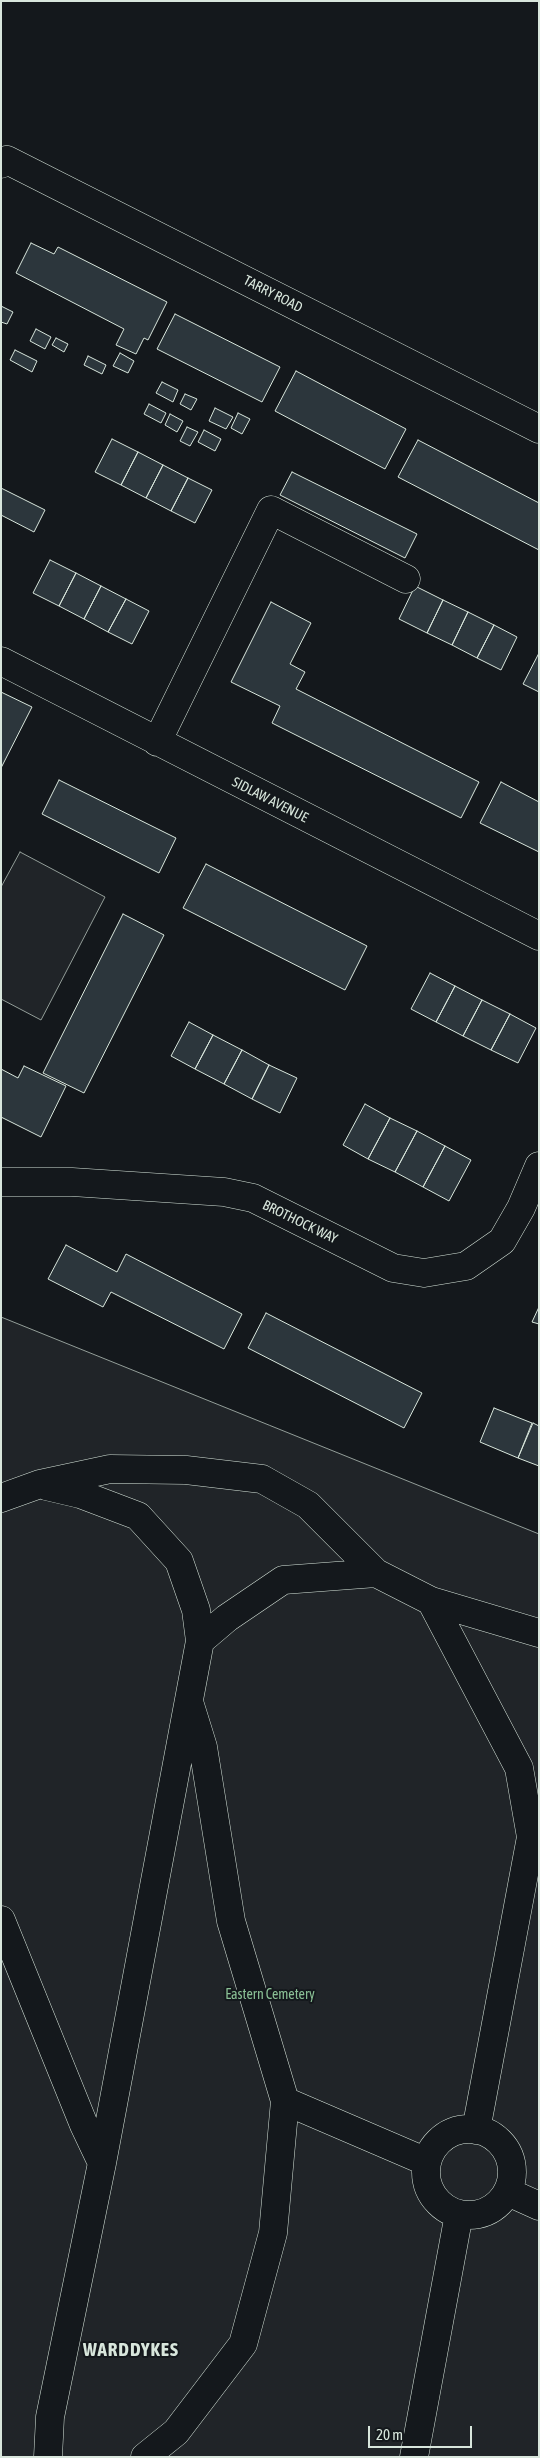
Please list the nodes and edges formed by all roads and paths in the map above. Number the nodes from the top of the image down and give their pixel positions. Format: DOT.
graph roads {
  1 [pos="4,162"];
  2 [pos="539,429"];
  3 [pos="406,579"];
  4 [pos="1,661"];
  5 [pos="157,742"];
  6 [pos="539,936"];
  7 [pos="539,1166"];
  8 [pos="1,1182"];
  9 [pos="40,1484"];
  10 [pos="1,1498"];
  11 [pos="376,1573"];
  12 [pos="431,1601"];
  13 [pos="539,1633"];
  14 [pos="200,1641"];
  15 [pos="189,1702"];
  16 [pos="535,1832"];
  17 [pos="1,1920"];
  18 [pos="285,2101"];
  19 [pos="476,2130"];
  20 [pos="427,2162"];
  21 [pos="102,2163"];
  22 [pos="508,2192"];
  23 [pos="539,2206"];
  24 [pos="459,2214"];
  25 [pos="48,2457"];
  26 [pos="145,2457"];
  27 [pos="414,2457"];
  1 -- 2 [label="street, TARRY ROAD"];
  3 -- 5 [label="street"];
  4 -- 5 [label="street, SIDLAW AVENUE"];
  5 -- 6 [label="street, SIDLAW AVENUE"];
  7 -- 8 [label="street, BROTHOCK WAY"];
  9 -- 10 [label="street"];
  9 -- 11 [label="street"];
  9 -- 14 [label="street"];
  11 -- 12 [label="street"];
  11 -- 14 [label="street"];
  12 -- 13 [label="street"];
  12 -- 16 [label="street"];
  14 -- 15 [label="street"];
  15 -- 18 [label="street"];
  15 -- 21 [label="street"];
  16 -- 19 [label="street"];
  17 -- 21 [label="street"];
  18 -- 20 [label="street"];
  18 -- 26 [label="street"];
  19 -- 20 [label="street"];
  19 -- 22 [label="street"];
  20 -- 24 [label="street"];
  21 -- 25 [label="street"];
  22 -- 23 [label="street"];
  22 -- 24 [label="street"];
  24 -- 27 [label="street"];
}
